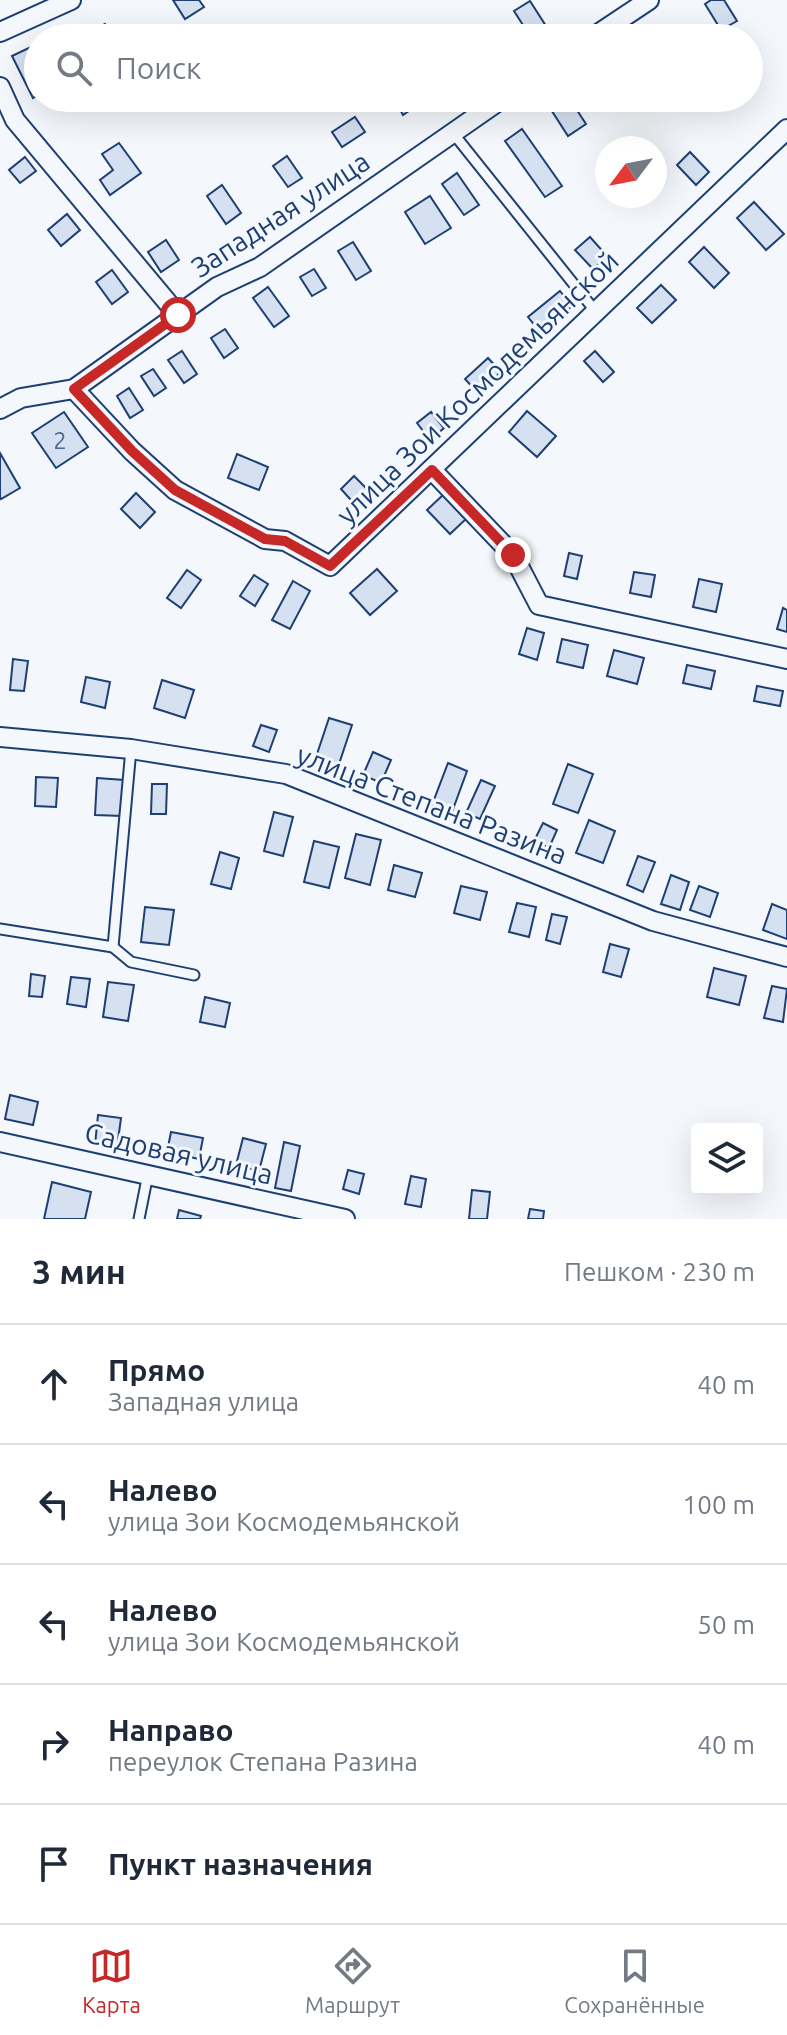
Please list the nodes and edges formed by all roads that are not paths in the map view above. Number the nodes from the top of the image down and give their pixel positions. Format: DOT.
graph roads {
  1 [pos="71,0"];
  2 [pos="649,0"];
  3 [pos="613,24"];
  4 [pos="0,32"];
  5 [pos="0,87"];
  6 [pos="482,112"];
  7 [pos="787,129"];
  8 [pos="453,132"];
  9 [pos="596,312"];
  10 [pos="178,315"];
  11 [pos="74,389"];
  12 [pos="0,409"];
  13 [pos="432,470"];
  14 [pos="787,659"];
  15 [pos="0,737"];
  16 [pos="131,749"];
  17 [pos="0,929"];
  18 [pos="113,947"];
  19 [pos="787,957"];
  20 [pos="194,975"];
  21 [pos="0,1142"];
  22 [pos="148,1174"];
  23 [pos="139,1219"];
  24 [pos="345,1219"];
  1 -- 4 [label="street"];
  2 -- 3 [label="street"];
  5 -- 10 [label="street"];
  6 -- 8 [label="street, Западная улица"];
  7 -- 9 [label="street, улица Зои Космодемьянской"];
  8 -- 9 [label="lane"];
  8 -- 10 [label="street, Западная улица"];
  9 -- 13 [label="street, улица Зои Космодемьянской"];
  10 -- 11 [label="street, Западная улица"];
  11 -- 12 [label="street, Западная улица"];
  11 -- 13 [label="street, улица Зои Космодемьянской"];
  13 -- 14 [label="street"];
  15 -- 16 [label="street, улица Степана Разина"];
  16 -- 18 [label="lane"];
  16 -- 19 [label="street, улица Степана Разина"];
  17 -- 18 [label="lane"];
  18 -- 20 [label="lane"];
  21 -- 22 [label="street, Садовая улица"];
  22 -- 23 [label="lane"];
  22 -- 24 [label="street, Садовая улица"];
}
